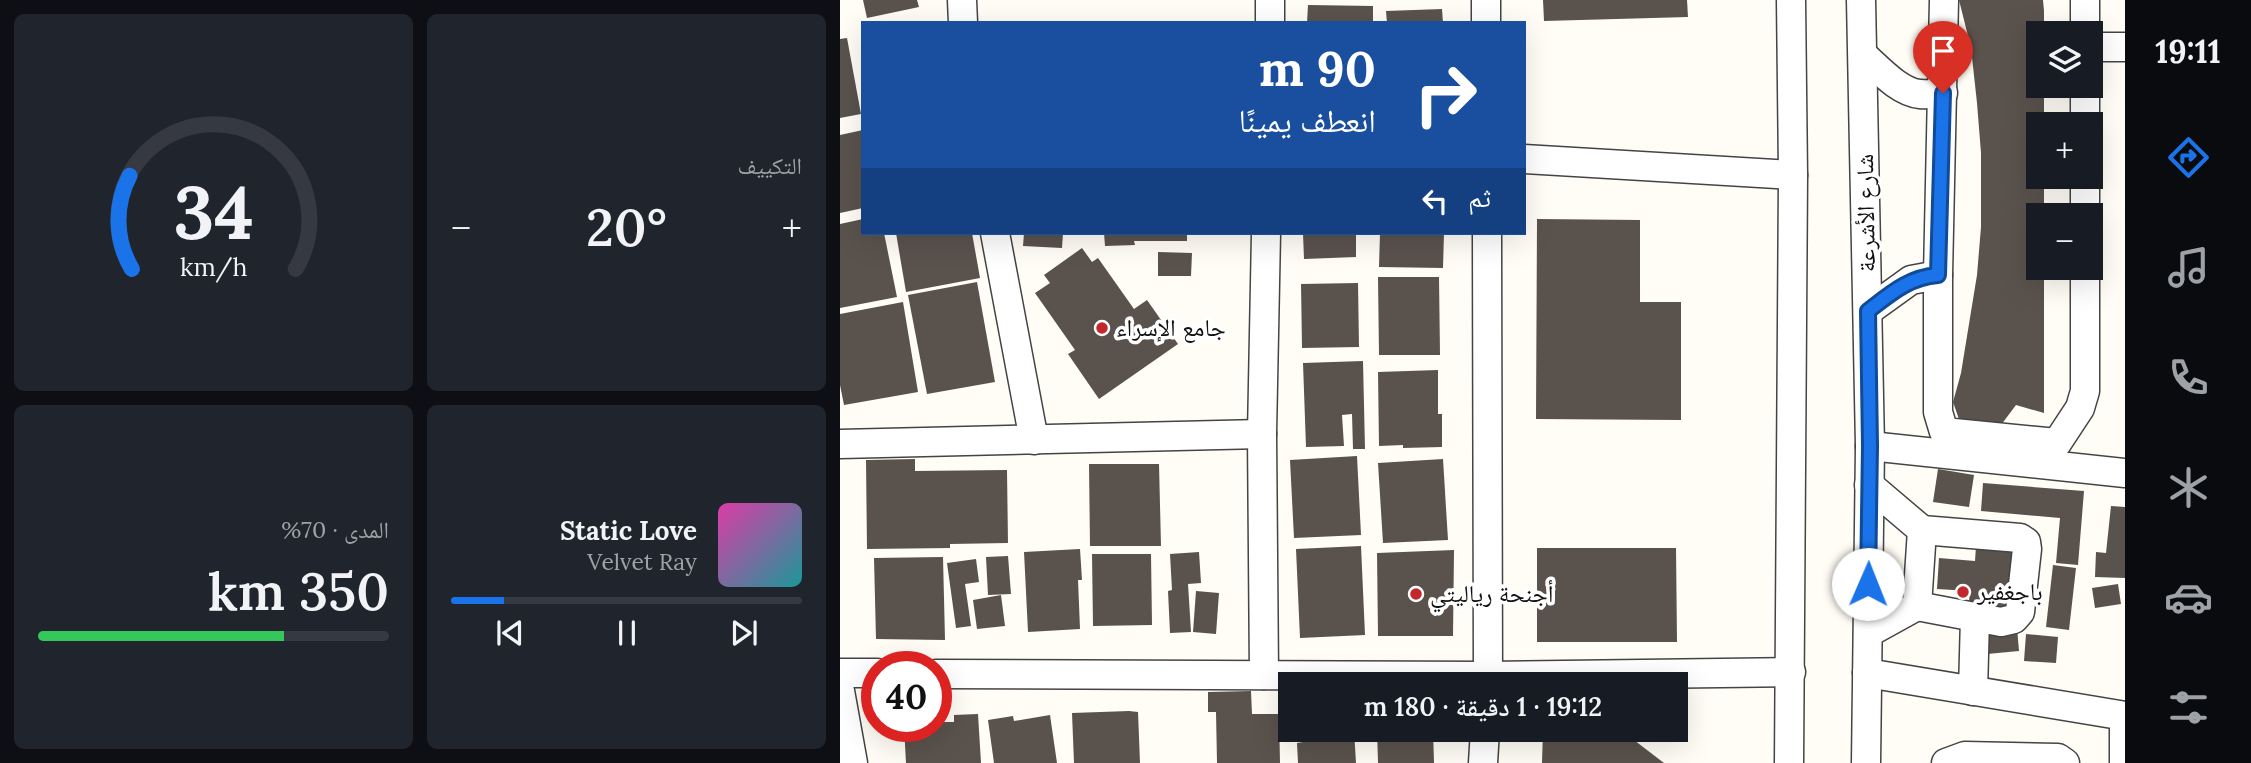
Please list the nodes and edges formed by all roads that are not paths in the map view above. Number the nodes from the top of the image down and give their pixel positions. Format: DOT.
graph roads {
  1 [pos="962,0"];
  2 [pos="1270,0"];
  3 [pos="1486,0"];
  4 [pos="1791,0"];
  5 [pos="1861,0"];
  6 [pos="1944,0"];
  7 [pos="2085,0"];
  8 [pos="963,21"];
  9 [pos="1270,21"];
  10 [pos="1486,21"];
  11 [pos="2085,21"];
  12 [pos="2103,47"];
  13 [pos="2125,47"];
  14 [pos="1863,55"];
  15 [pos="1943,93"];
  16 [pos="1526,159"];
  17 [pos="1793,175"];
  18 [pos="995,235"];
  19 [pos="1266,235"];
  20 [pos="1487,235"];
  21 [pos="1938,275"];
  22 [pos="2085,280"];
  23 [pos="1868,311"];
  24 [pos="1262,434"];
  25 [pos="1034,440"];
  26 [pos="840,444"];
  27 [pos="1870,446"];
  28 [pos="2125,473"];
  29 [pos="1869,485"];
  30 [pos="1922,530"];
  31 [pos="1917,606"];
  32 [pos="1975,618"];
  33 [pos="1868,633"];
  34 [pos="1489,672"];
  35 [pos="1791,672"];
  36 [pos="840,673"];
  37 [pos="861,673"];
  38 [pos="1867,673"];
  39 [pos="952,674"];
  40 [pos="1264,675"];
  41 [pos="1278,675"];
  42 [pos="1688,675"];
  43 [pos="840,691"];
  44 [pos="1973,691"];
  45 [pos="2124,716"];
  46 [pos="1484,742"];
  47 [pos="853,763"];
  48 [pos="1483,763"];
  49 [pos="1789,763"];
  50 [pos="1866,763"];
  51 [pos="1946,763"];
  52 [pos="2065,763"];
  53 [pos="2124,763"];
  1 -- 8 [label="street"];
  2 -- 9 [label="street"];
  3 -- 10 [label="street"];
  4 -- 17 [label="street"];
  5 -- 14 [label="street, شارع الأشرعة"];
  6 -- 15 [label="street"];
  7 -- 11 [label="street"];
  12 -- 13 [label="street"];
  14 -- 15 [label="street"];
  14 -- 23 [label="street, شارع الأشرعة"];
  15 -- 21 [label="street"];
  16 -- 17 [label="street"];
  17 -- 35 [label="street"];
  18 -- 25 [label="street"];
  19 -- 24 [label="street"];
  20 -- 34 [label="street"];
  21 -- 22 [label="street"];
  21 -- 23 [label="street"];
  23 -- 27 [label="street, شارع الأشرعة"];
  24 -- 25 [label="street"];
  24 -- 40 [label="street"];
  25 -- 26 [label="street"];
  27 -- 28 [label="street"];
  27 -- 29 [label="street, شارع الأشرعة"];
  29 -- 30 [label="street"];
  29 -- 33 [label="street, شارع الأشرعة"];
  30 -- 31 [label="street"];
  30 -- 32 [label="street"];
  31 -- 32 [label="street"];
  31 -- 33 [label="street"];
  32 -- 44 [label="street"];
  33 -- 38 [label="street, شارع الأشرعة"];
  35 -- 42 [label="street"];
  35 -- 49 [label="street"];
  36 -- 37 [label="street"];
  38 -- 44 [label="street"];
  38 -- 50 [label="street, شارع الأشرعة"];
  39 -- 40 [label="street"];
  40 -- 41 [label="street"];
  43 -- 47 [label="street"];
  44 -- 45 [label="street"];
  45 -- 53 [label="street"];
  46 -- 48 [label="street"];
  51 -- 52 [label="street"];
}
